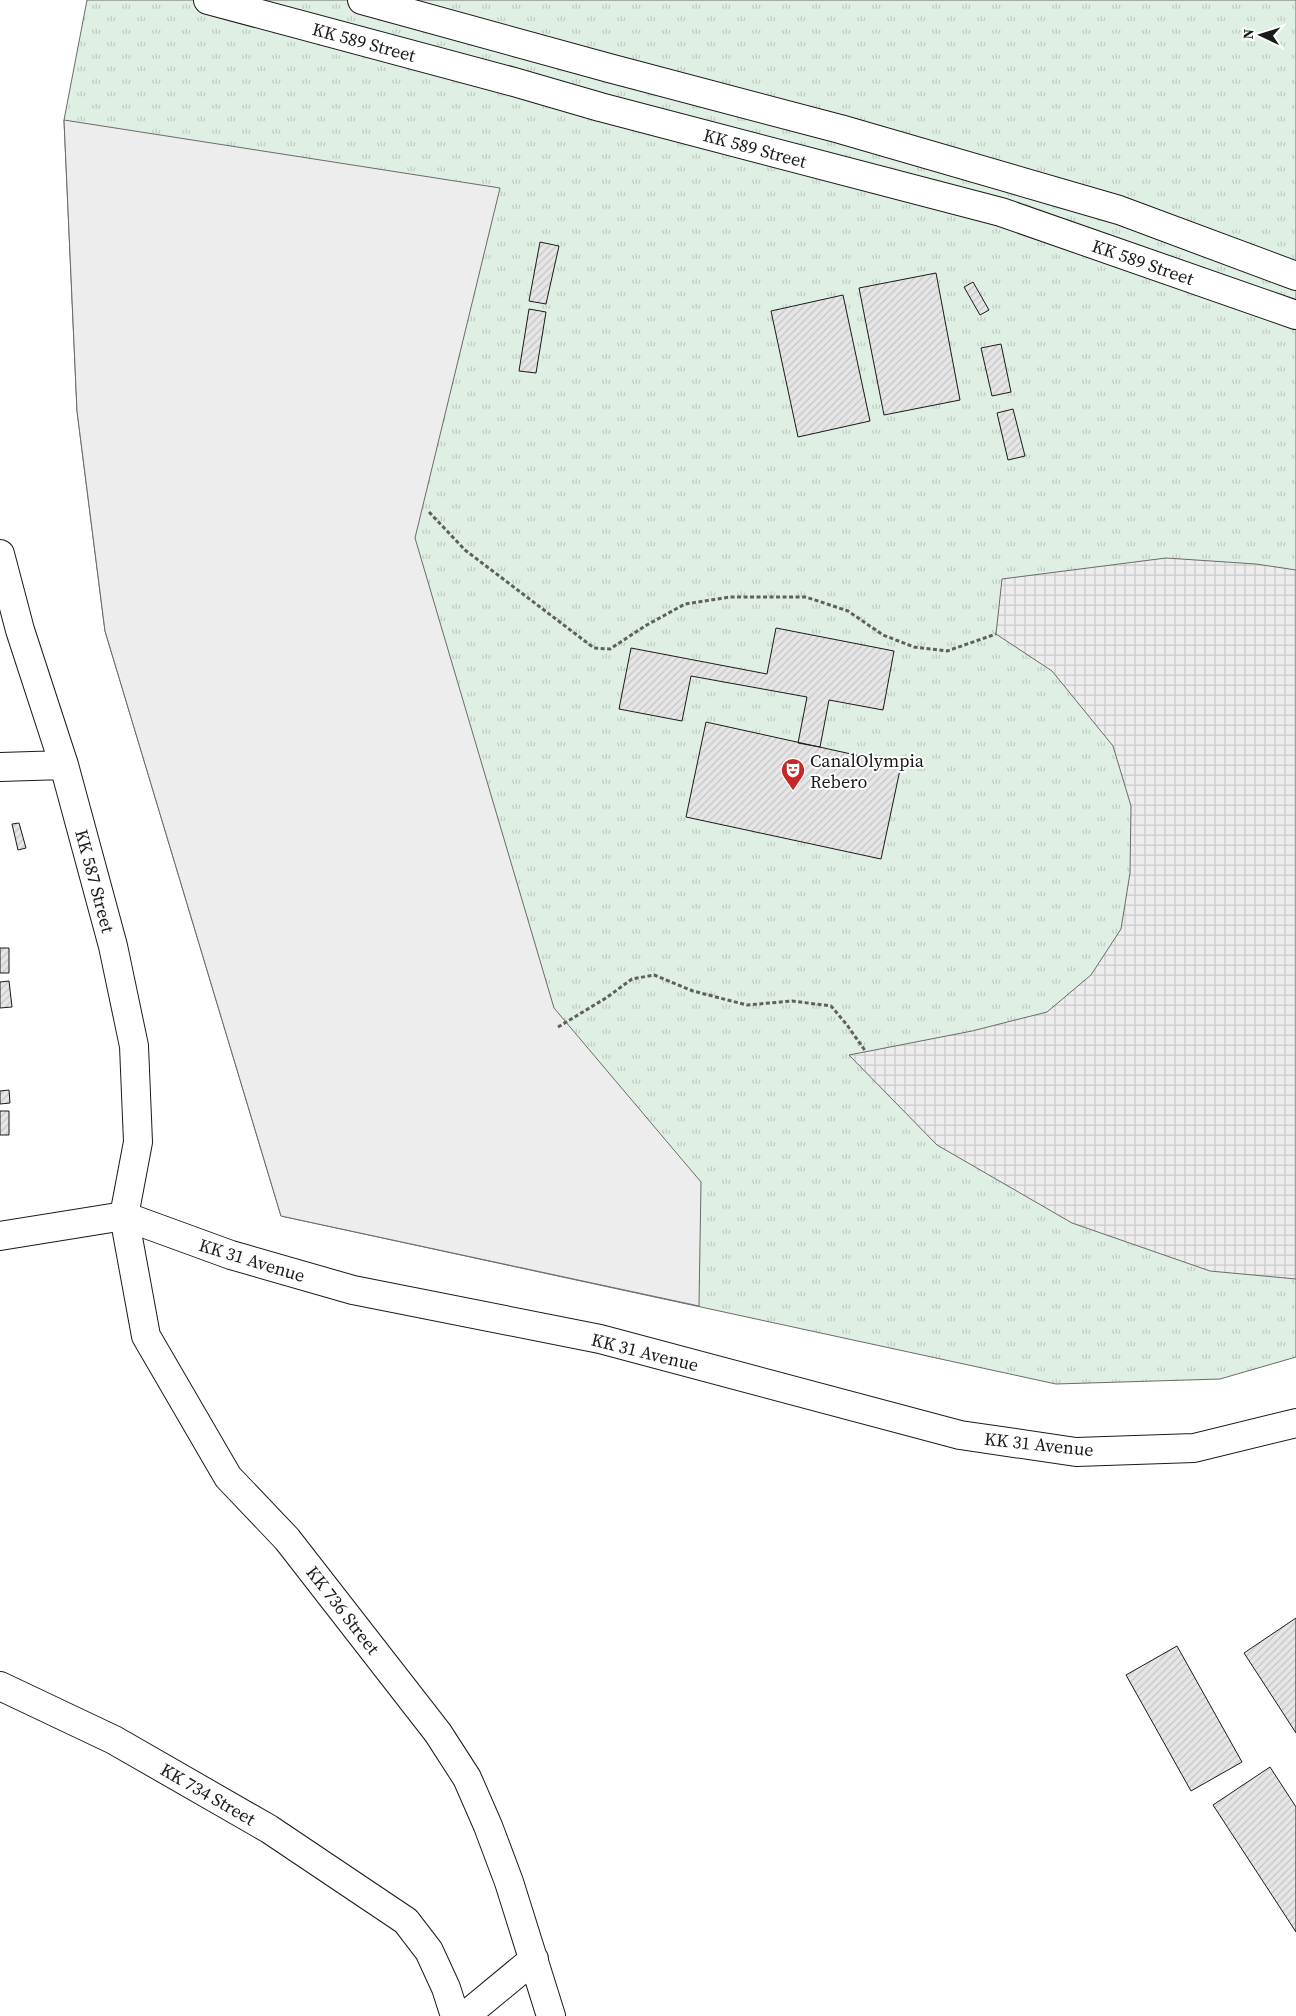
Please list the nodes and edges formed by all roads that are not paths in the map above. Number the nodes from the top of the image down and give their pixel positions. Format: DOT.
graph roads {
  1 [pos="208,0"];
  2 [pos="362,0"];
  3 [pos="1296,276"];
  4 [pos="1296,315"];
  5 [pos="0,554"];
  6 [pos="64,765"];
  7 [pos="0,767"];
  8 [pos="124,1216"];
  9 [pos="0,1236"];
  10 [pos="1296,1423"];
  11 [pos="0,1686"];
  12 [pos="534,1959"];
  13 [pos="455,2016"];
  14 [pos="465,2016"];
  15 [pos="551,2016"];
  1 -- 4 [label="street, KK 589 Street"];
  2 -- 3 [label="street"];
  5 -- 6 [label="street, KK 587 Street"];
  6 -- 7 [label="street"];
  6 -- 8 [label="street, KK 587 Street"];
  8 -- 9 [label="street, KK 31 Avenue"];
  8 -- 10 [label="street, KK 31 Avenue"];
  8 -- 12 [label="street, KK 736 Street"];
  11 -- 13 [label="street, KK 734 Street"];
  12 -- 14 [label="street"];
  12 -- 15 [label="street, KK 736 Street"];
}
